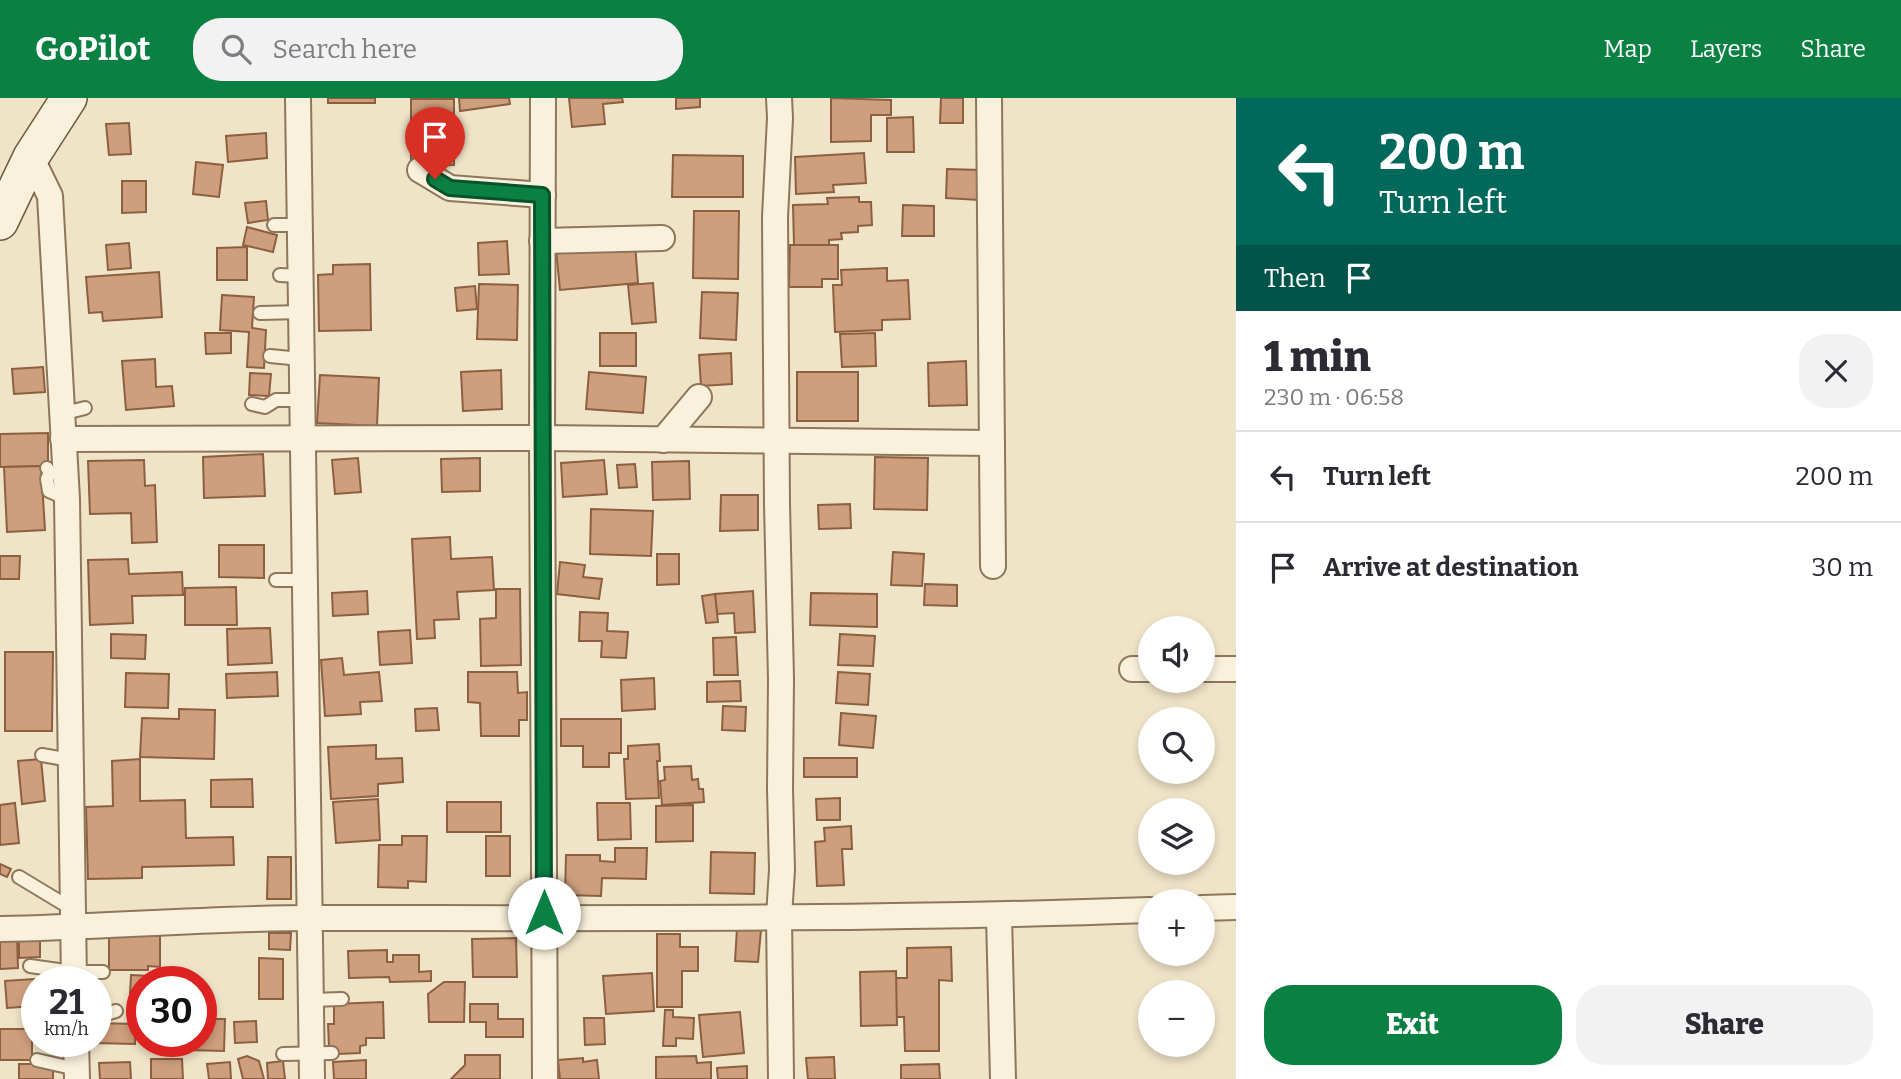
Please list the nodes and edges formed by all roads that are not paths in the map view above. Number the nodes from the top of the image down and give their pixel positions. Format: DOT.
graph roads {
  1 [pos="69,98"];
  2 [pos="298,98"];
  3 [pos="543,98"];
  4 [pos="802,98"];
  5 [pos="989,98"];
  6 [pos="779,104"];
  7 [pos="31,158"];
  8 [pos="420,170"];
  9 [pos="542,195"];
  10 [pos="0,222"];
  11 [pos="274,225"];
  12 [pos="300,225"];
  13 [pos="663,238"];
  14 [pos="542,241"];
  15 [pos="302,312"];
  16 [pos="260,313"];
  17 [pos="270,356"];
  18 [pos="300,359"];
  19 [pos="699,397"];
  20 [pos="303,400"];
  21 [pos="252,404"];
  22 [pos="542,438"];
  23 [pos="63,439"];
  24 [pos="301,439"];
  25 [pos="663,440"];
  26 [pos="777,441"];
  27 [pos="992,443"];
  28 [pos="47,468"];
  29 [pos="67,499"];
  30 [pos="993,566"];
  31 [pos="276,580"];
  32 [pos="305,580"];
  33 [pos="1215,669"];
  34 [pos="1236,669"];
  35 [pos="42,755"];
  36 [pos="70,760"];
  37 [pos="19,877"];
  38 [pos="1236,907"];
  39 [pos="1215,908"];
  40 [pos="1138,910"];
  41 [pos="779,916"];
  42 [pos="999,916"];
  43 [pos="545,917"];
  44 [pos="72,918"];
  45 [pos="309,918"];
  46 [pos="0,929"];
  47 [pos="30,965"];
  48 [pos="34,966"];
  49 [pos="74,966"];
  50 [pos="342,999"];
  51 [pos="310,1000"];
  52 [pos="116,1011"];
  53 [pos="112,1012"];
  54 [pos="322,1052"];
  55 [pos="283,1054"];
  56 [pos="37,1060"];
  57 [pos="77,1074"];
  58 [pos="312,1079"];
  59 [pos="545,1079"];
  60 [pos="781,1079"];
  61 [pos="1003,1079"];
  1 -- 7 [label="street"];
  2 -- 12 [label="street"];
  3 -- 9 [label="street"];
  4 -- 6 [label="street"];
  5 -- 27 [label="street"];
  6 -- 26 [label="street"];
  7 -- 10 [label="street"];
  7 -- 23 [label="street"];
  8 -- 9 [label="street"];
  9 -- 14 [label="street"];
  11 -- 12 [label="lane"];
  12 -- 15 [label="street"];
  13 -- 14 [label="street"];
  14 -- 22 [label="street"];
  15 -- 16 [label="lane"];
  15 -- 18 [label="street"];
  17 -- 18 [label="lane"];
  18 -- 20 [label="street"];
  19 -- 25 [label="street"];
  20 -- 21 [label="lane"];
  20 -- 24 [label="street"];
  22 -- 24 [label="street"];
  22 -- 25 [label="street"];
  22 -- 43 [label="street"];
  23 -- 24 [label="street"];
  23 -- 29 [label="street"];
  24 -- 32 [label="street"];
  25 -- 26 [label="street"];
  26 -- 27 [label="street"];
  26 -- 41 [label="street"];
  27 -- 30 [label="street"];
  28 -- 29 [label="lane"];
  29 -- 36 [label="street"];
  31 -- 32 [label="lane"];
  32 -- 45 [label="street"];
  33 -- 34 [label="street"];
  35 -- 36 [label="lane"];
  36 -- 44 [label="street"];
  37 -- 44 [label="lane"];
  38 -- 39 [label="street"];
  40 -- 42 [label="street"];
  41 -- 42 [label="street"];
  41 -- 43 [label="street"];
  41 -- 60 [label="street"];
  42 -- 61 [label="street"];
  43 -- 45 [label="street"];
  43 -- 59 [label="street"];
  44 -- 45 [label="street"];
  44 -- 46 [label="street"];
  44 -- 49 [label="street"];
  45 -- 51 [label="street"];
  47 -- 48 [label="lane"];
  50 -- 51 [label="lane"];
  51 -- 54 [label="street"];
  52 -- 53 [label="lane"];
  54 -- 55 [label="lane"];
  54 -- 58 [label="street"];
  56 -- 57 [label="lane"];
}
